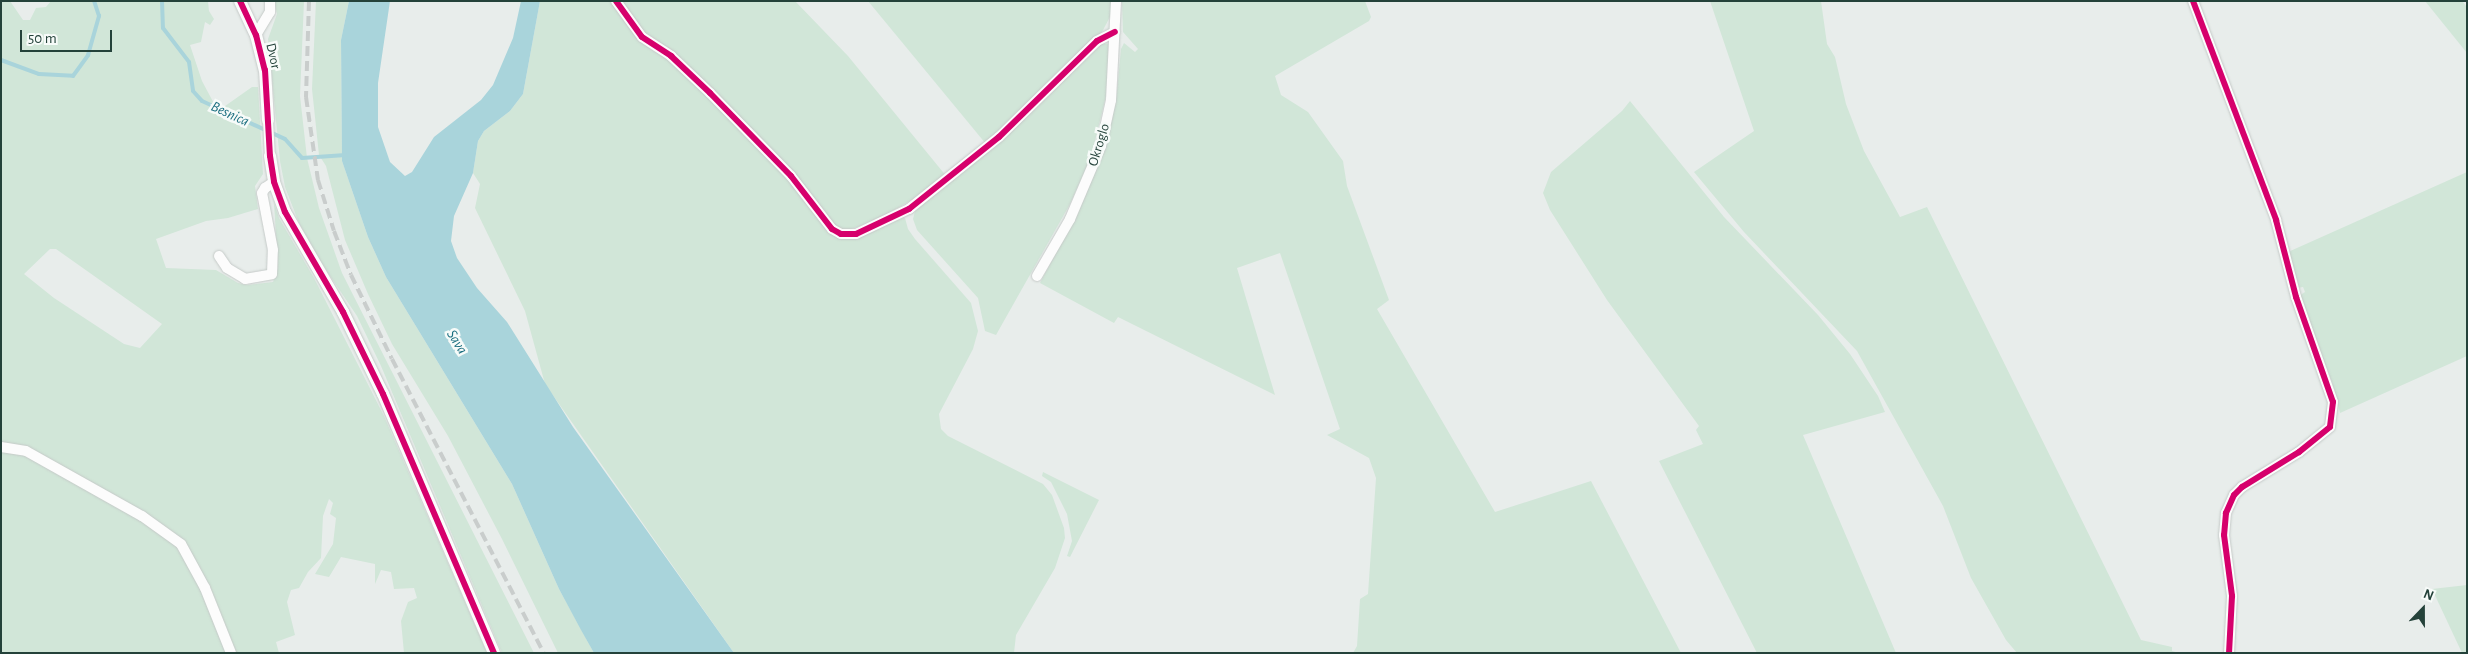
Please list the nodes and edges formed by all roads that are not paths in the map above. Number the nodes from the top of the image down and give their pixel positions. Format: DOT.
graph roads {
  1 [pos="240,1"];
  2 [pos="270,1"];
  3 [pos="616,1"];
  4 [pos="1116,1"];
  5 [pos="2193,1"];
  6 [pos="1115,32"];
  7 [pos="256,36"];
  8 [pos="268,120"];
  9 [pos="270,156"];
  10 [pos="274,182"];
  11 [pos="219,256"];
  12 [pos="1037,276"];
  13 [pos="1,446"];
  14 [pos="231,653"];
  15 [pos="494,653"];
  16 [pos="2229,653"];
  1 -- 7 [label="street, Dvor"];
  2 -- 7 [label="street"];
  3 -- 6 [label="street"];
  4 -- 6 [label="street, Okroglo"];
  5 -- 16 [label="street"];
  6 -- 12 [label="street, Okroglo"];
  7 -- 8 [label="street, Dvor"];
  8 -- 9 [label="street"];
  9 -- 10 [label="street"];
  10 -- 11 [label="street"];
  10 -- 15 [label="street"];
  13 -- 14 [label="street"];
}
